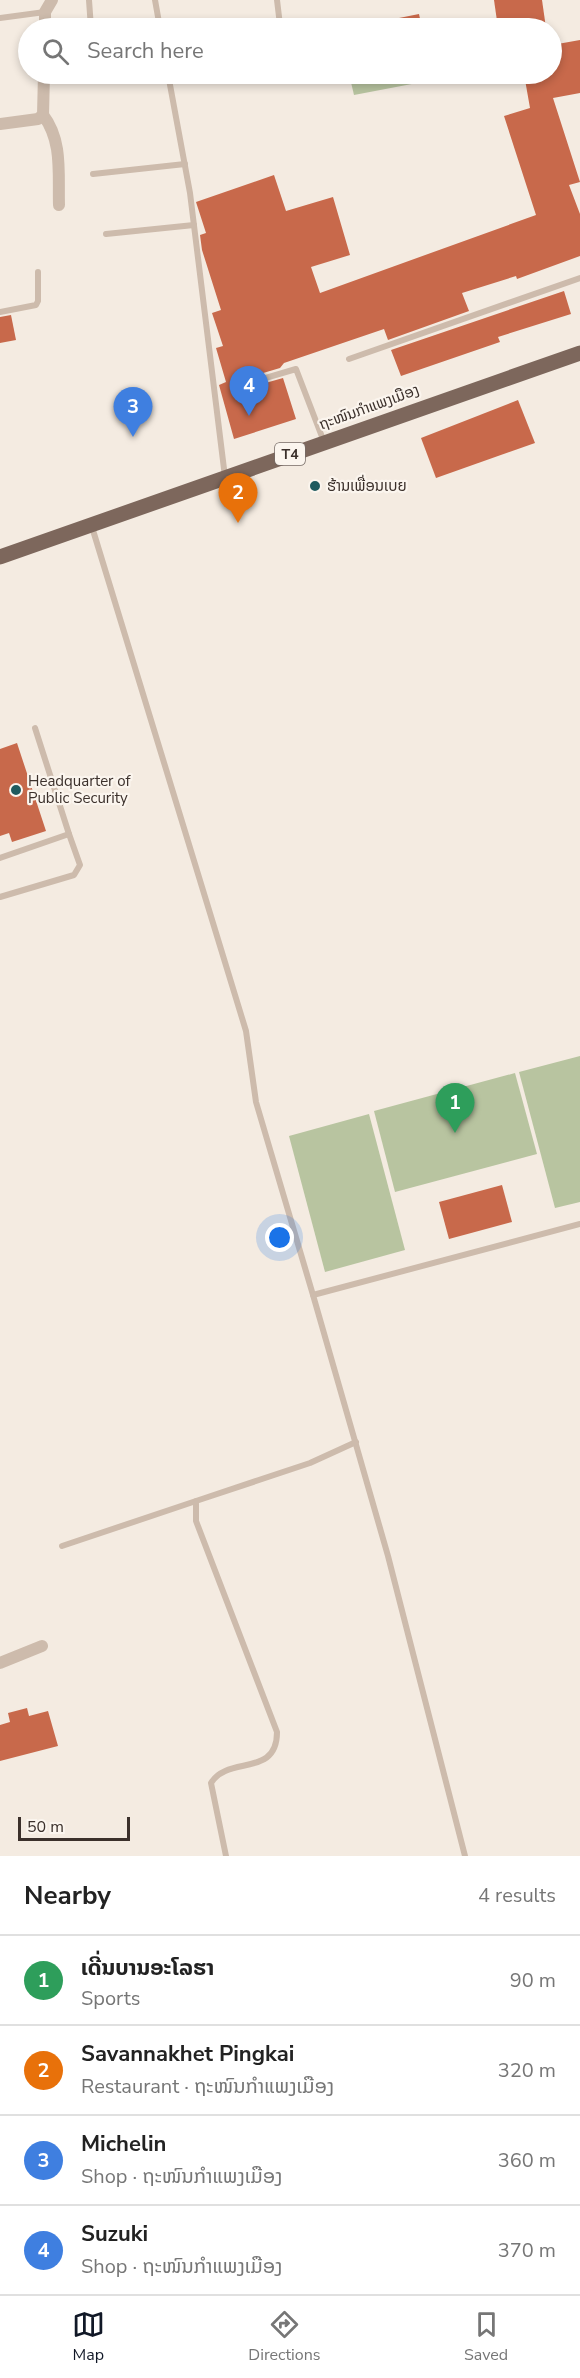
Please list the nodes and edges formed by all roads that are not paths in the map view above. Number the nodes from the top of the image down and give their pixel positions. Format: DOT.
graph roads {
  1 [pos="52,0"];
  2 [pos="89,0"];
  3 [pos="155,0"];
  4 [pos="277,0"];
  5 [pos="45,12"];
  6 [pos="0,18"];
  7 [pos="45,18"];
  8 [pos="90,18"];
  9 [pos="158,18"];
  10 [pos="279,18"];
  11 [pos="44,84"];
  12 [pos="170,84"];
  13 [pos="43,115"];
  14 [pos="0,124"];
  15 [pos="185,164"];
  16 [pos="93,174"];
  17 [pos="58,205"];
  18 [pos="194,225"];
  19 [pos="106,234"];
  20 [pos="38,272"];
  21 [pos="580,278"];
  22 [pos="0,312"];
  23 [pos="580,353"];
  24 [pos="349,359"];
  25 [pos="252,382"];
  26 [pos="324,442"];
  27 [pos="225,477"];
  28 [pos="91,524"];
  29 [pos="0,557"];
  30 [pos="35,729"];
  31 [pos="69,834"];
  32 [pos="0,858"];
  33 [pos="0,897"];
  34 [pos="580,1224"];
  35 [pos="313,1295"];
  36 [pos="356,1442"];
  37 [pos="196,1501"];
  38 [pos="62,1546"];
  39 [pos="42,1646"];
  40 [pos="0,1663"];
  41 [pos="226,1856"];
  42 [pos="465,1856"];
  1 -- 5 [label="street"];
  2 -- 8 [label="lane"];
  3 -- 9 [label="lane"];
  4 -- 10 [label="lane"];
  5 -- 6 [label="lane"];
  5 -- 7 [label="street"];
  11 -- 13 [label="street"];
  12 -- 15 [label="lane"];
  13 -- 14 [label="street"];
  13 -- 17 [label="street"];
  15 -- 16 [label="lane"];
  15 -- 18 [label="lane"];
  18 -- 19 [label="lane"];
  18 -- 27 [label="lane"];
  20 -- 22 [label="lane"];
  21 -- 24 [label="lane"];
  23 -- 26 [label="main road, ຖະໜົນກຳແພງເມືອງ / T4"];
  25 -- 26 [label="lane"];
  26 -- 27 [label="main road, ຖະໜົນກຳແພງເມືອງ / T4"];
  27 -- 28 [label="main road, ຖະໜົນກຳແພງເມືອງ / T4"];
  28 -- 29 [label="main road, ຖະໜົນກຳແພງເມືອງ / T4"];
  28 -- 35 [label="lane"];
  30 -- 31 [label="lane"];
  31 -- 32 [label="lane"];
  31 -- 33 [label="lane"];
  34 -- 35 [label="lane"];
  35 -- 36 [label="lane"];
  36 -- 37 [label="lane"];
  36 -- 42 [label="lane"];
  37 -- 38 [label="lane"];
  37 -- 41 [label="lane"];
  39 -- 40 [label="street"];
}
